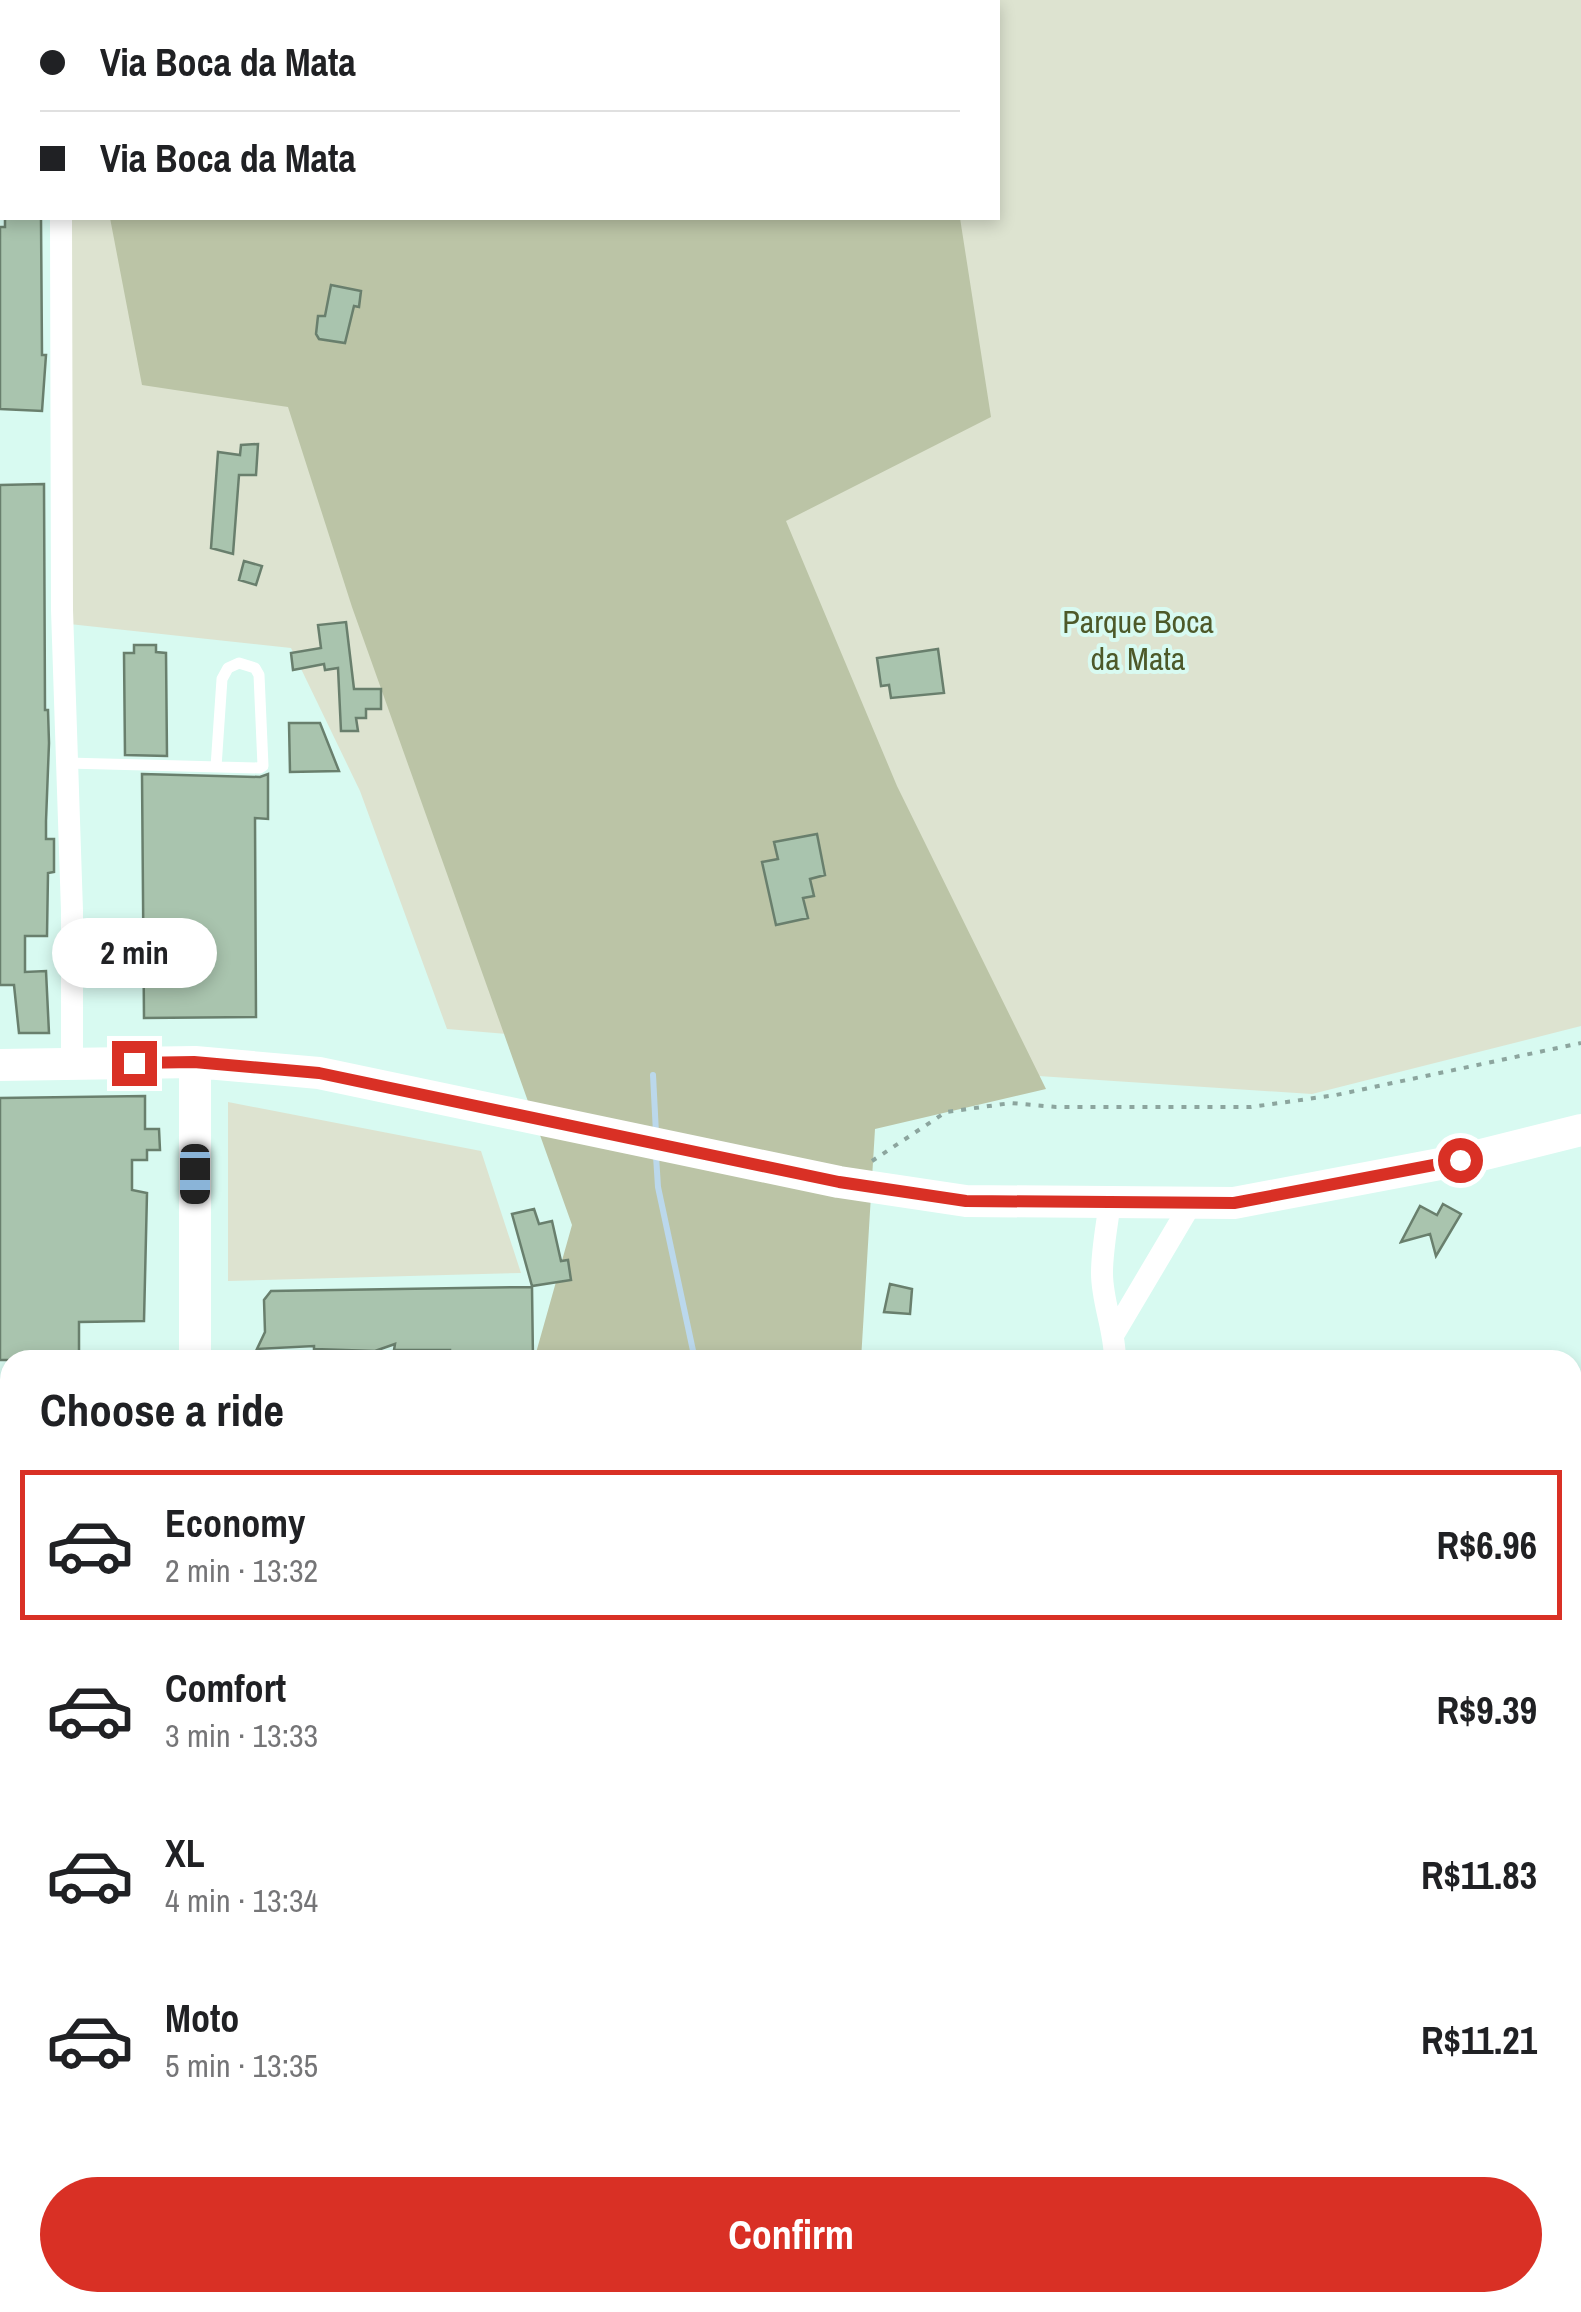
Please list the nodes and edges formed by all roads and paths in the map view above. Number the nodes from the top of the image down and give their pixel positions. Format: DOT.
graph roads {
  1 [pos="61,220"];
  2 [pos="67,763"];
  3 [pos="216,766"];
  4 [pos="1581,1043"];
  5 [pos="194,1062"];
  6 [pos="72,1064"];
  7 [pos="0,1065"];
  8 [pos="1581,1130"];
  9 [pos="839,1182"];
  10 [pos="1110,1202"];
  11 [pos="1192,1202"];
  12 [pos="1115,1332"];
  13 [pos="196,1350"];
  14 [pos="1115,1350"];
  1 -- 2 [label="street"];
  2 -- 3 [label="lane"];
  2 -- 6 [label="street"];
  3 -- 3 [label="lane"];
  4 -- 9 [label="path"];
  5 -- 6 [label="street"];
  5 -- 9 [label="street"];
  5 -- 13 [label="street"];
  6 -- 7 [label="street"];
  8 -- 11 [label="street"];
  9 -- 10 [label="street"];
  10 -- 11 [label="street"];
  10 -- 12 [label="street"];
  11 -- 12 [label="street"];
  12 -- 14 [label="street"];
}
